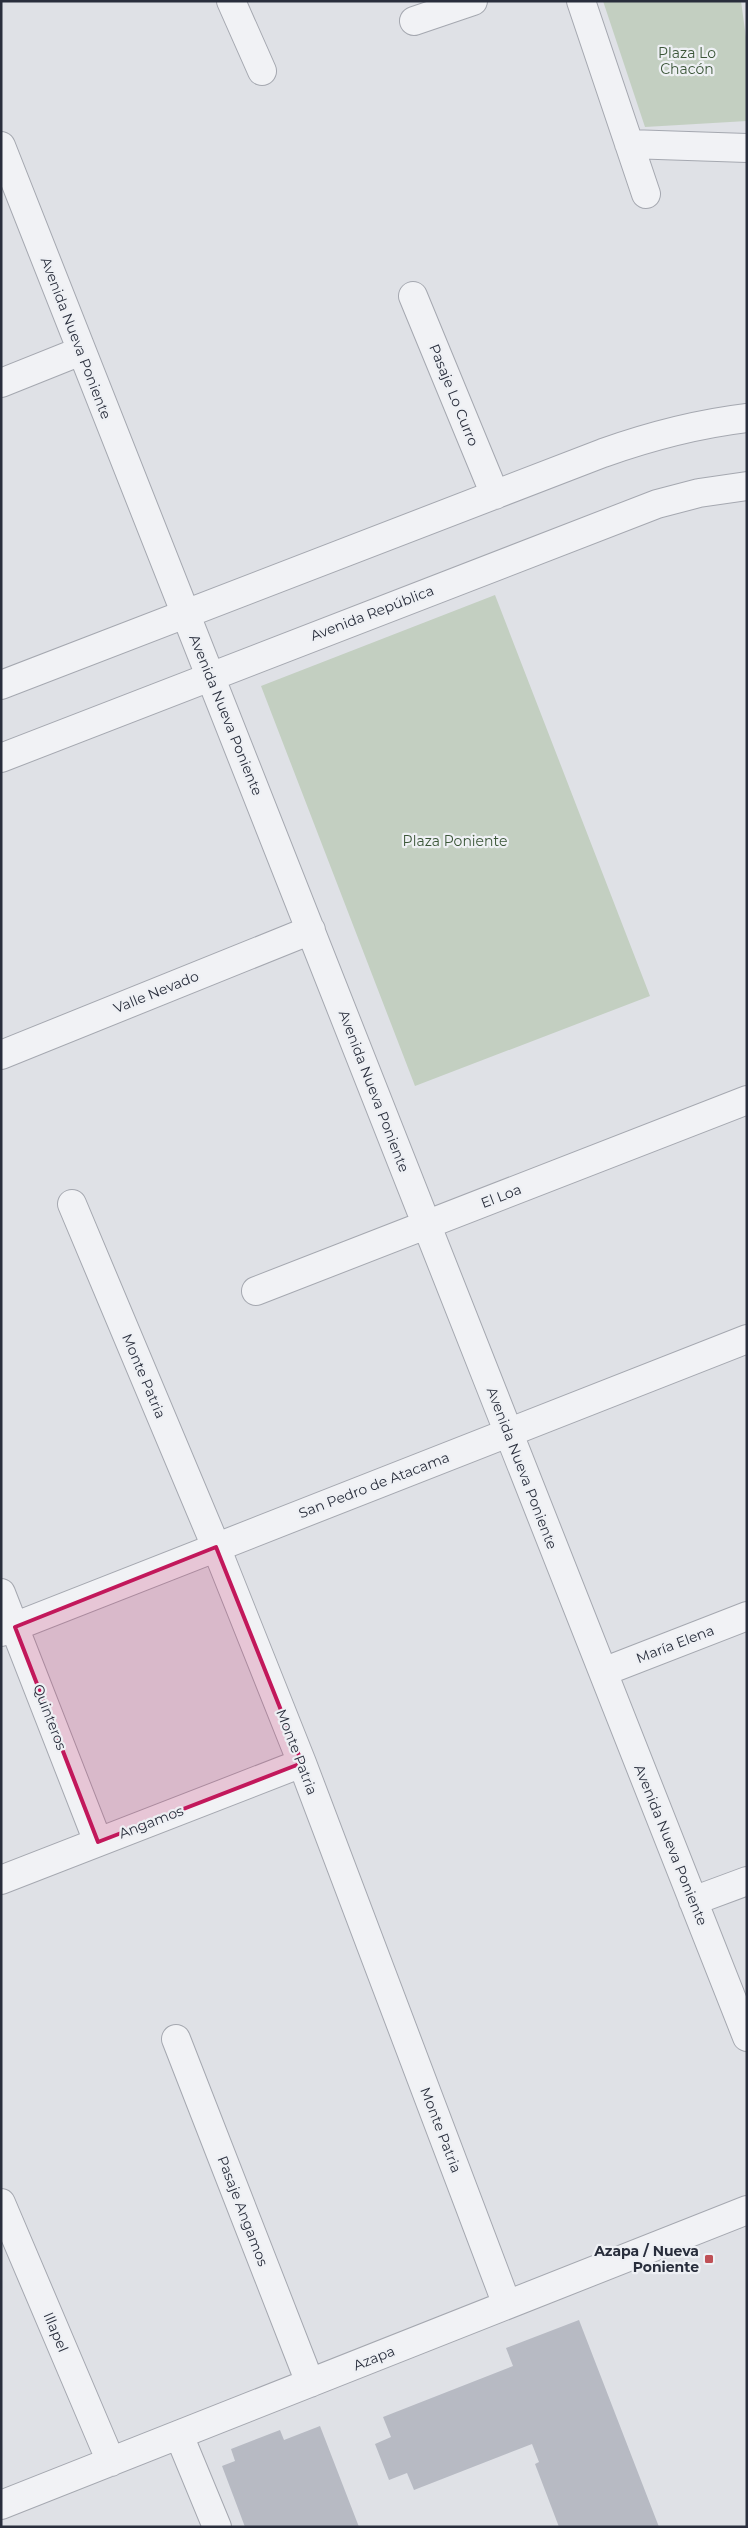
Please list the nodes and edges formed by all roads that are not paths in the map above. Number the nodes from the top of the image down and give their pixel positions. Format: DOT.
graph roads {
  1 [pos="231,1"];
  2 [pos="473,1"];
  3 [pos="581,1"];
  4 [pos="414,22"];
  5 [pos="262,71"];
  6 [pos="629,144"];
  7 [pos="1,146"];
  8 [pos="747,148"];
  9 [pos="646,194"];
  10 [pos="413,296"];
  11 [pos="81,351"];
  12 [pos="1,383"];
  13 [pos="747,418"];
  14 [pos="747,486"];
  15 [pos="495,495"];
  16 [pos="186,614"];
  17 [pos="211,676"];
  18 [pos="1,685"];
  19 [pos="1,758"];
  20 [pos="311,930"];
  21 [pos="1,1054"];
  22 [pos="747,1100"];
  23 [pos="72,1204"];
  24 [pos="427,1225"];
  25 [pos="256,1291"];
  26 [pos="747,1339"];
  27 [pos="509,1433"];
  28 [pos="216,1548"];
  29 [pos="1,1593"];
  30 [pos="747,1616"];
  31 [pos="8,1630"];
  32 [pos="603,1672"];
  33 [pos="302,1763"];
  34 [pos="98,1842"];
  35 [pos="1,1880"];
  36 [pos="747,1880"];
  37 [pos="693,1901"];
  38 [pos="747,2037"];
  39 [pos="176,2039"];
  40 [pos="1,2203"];
  41 [pos="747,2210"];
  42 [pos="507,2305"];
  43 [pos="310,2383"];
  44 [pos="179,2435"];
  45 [pos="111,2462"];
  46 [pos="1,2505"];
  47 [pos="217,2527"];
  1 -- 5 [label="street"];
  2 -- 4 [label="street"];
  3 -- 6 [label="street"];
  6 -- 8 [label="street"];
  6 -- 9 [label="street"];
  7 -- 11 [label="street, Avenida Nueva Poniente"];
  10 -- 15 [label="street, Pasaje Lo Curro"];
  11 -- 12 [label="street"];
  11 -- 16 [label="street, Avenida Nueva Poniente"];
  13 -- 15 [label="street"];
  14 -- 17 [label="street, Avenida República"];
  15 -- 16 [label="street"];
  16 -- 17 [label="street, Avenida Nueva Poniente"];
  16 -- 18 [label="street"];
  17 -- 19 [label="street, Avenida República"];
  17 -- 20 [label="street, Avenida Nueva Poniente"];
  20 -- 21 [label="street, Valle Nevado"];
  20 -- 24 [label="street, Avenida Nueva Poniente"];
  22 -- 24 [label="street, El Loa"];
  23 -- 28 [label="street, Monte Patria"];
  24 -- 25 [label="street, El Loa"];
  24 -- 27 [label="street, Avenida Nueva Poniente"];
  26 -- 27 [label="street, San Pedro de Atacama"];
  27 -- 28 [label="street, San Pedro de Atacama"];
  27 -- 32 [label="street, Avenida Nueva Poniente"];
  28 -- 31 [label="street, San Pedro de Atacama"];
  28 -- 33 [label="street, Monte Patria"];
  29 -- 31 [label="street, Quinteros"];
  30 -- 32 [label="street, María Elena"];
  31 -- 34 [label="street, Quinteros"];
  32 -- 37 [label="street, Avenida Nueva Poniente"];
  33 -- 34 [label="street, Angamos"];
  33 -- 42 [label="street, Monte Patria"];
  34 -- 35 [label="street, Angamos"];
  36 -- 37 [label="street"];
  37 -- 38 [label="street, Avenida Nueva Poniente"];
  39 -- 43 [label="street, Pasaje Angamos"];
  40 -- 45 [label="street, Illapel"];
  41 -- 42 [label="street, Azapa"];
  42 -- 43 [label="street, Azapa"];
  43 -- 44 [label="street, Azapa"];
  44 -- 45 [label="street, Azapa"];
  44 -- 47 [label="street"];
  45 -- 46 [label="street, Azapa"];
}
